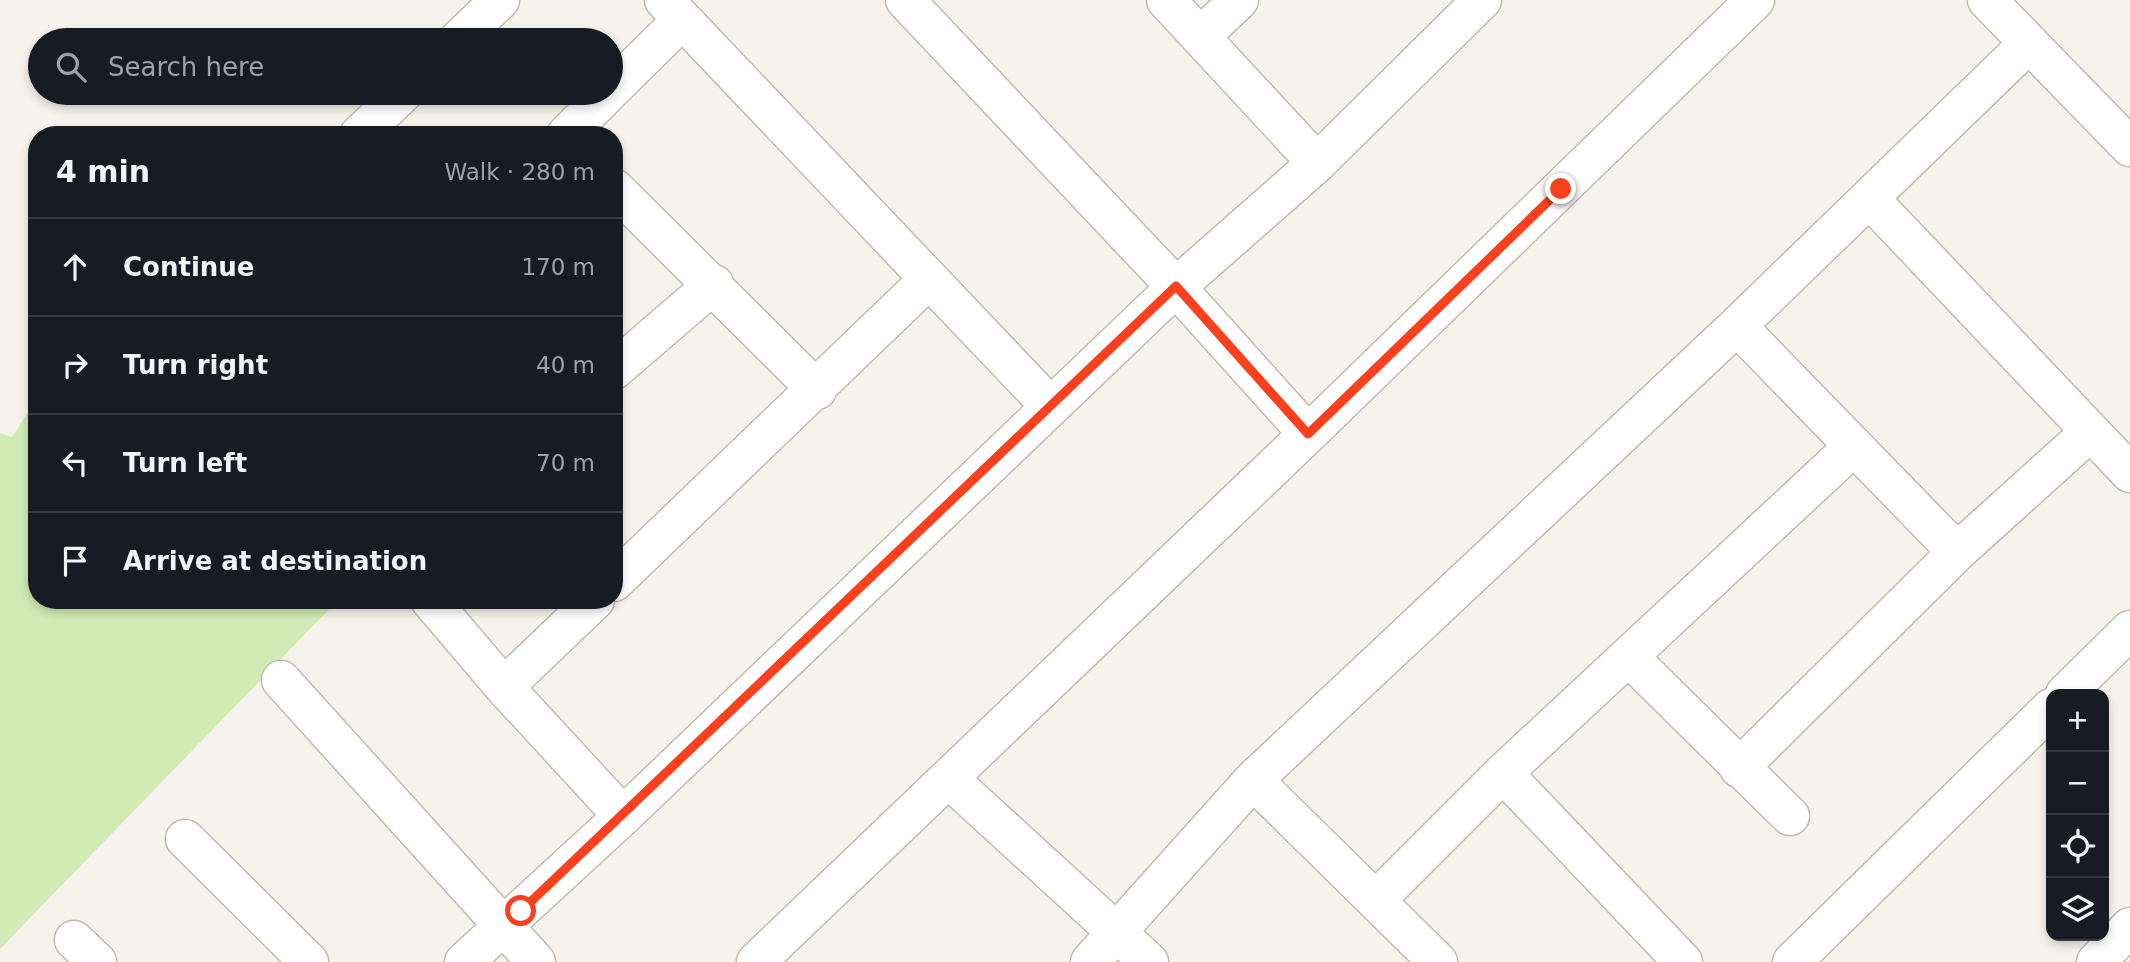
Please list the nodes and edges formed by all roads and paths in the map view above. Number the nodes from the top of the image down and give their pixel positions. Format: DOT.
graph roads {
  1 [pos="500,0"];
  2 [pos="905,0"];
  3 [pos="1166,0"];
  4 [pos="1239,0"];
  5 [pos="1482,0"];
  6 [pos="1755,0"];
  7 [pos="1987,0"];
  8 [pos="673,10"];
  9 [pos="471,28"];
  10 [pos="1201,36"];
  11 [pos="2029,43"];
  12 [pos="623,75"];
  13 [pos="390,105"];
  14 [pos="597,105"];
  15 [pos="368,126"];
  16 [pos="575,126"];
  17 [pos="2130,147"];
  18 [pos="1317,163"];
  19 [pos="623,197"];
  20 [pos="1869,198"];
  21 [pos="928,280"];
  22 [pos="713,284"];
  23 [pos="1176,286"];
  24 [pos="1737,326"];
  25 [pos="623,362"];
  26 [pos="817,390"];
  27 [pos="1050,406"];
  28 [pos="2090,432"];
  29 [pos="1308,434"];
  30 [pos="1853,447"];
  31 [pos="2130,473"];
  32 [pos="1957,551"];
  33 [pos="623,573"];
  34 [pos="438,609"];
  35 [pos="586,609"];
  36 [pos="2130,630"];
  37 [pos="1630,658"];
  38 [pos="281,680"];
  39 [pos="504,687"];
  40 [pos="2070,689"];
  41 [pos="2046,713"];
  42 [pos="1739,768"];
  43 [pos="1503,774"];
  44 [pos="948,779"];
  45 [pos="1253,780"];
  46 [pos="623,816"];
  47 [pos="1790,816"];
  48 [pos="185,839"];
  49 [pos="1376,900"];
  50 [pos="503,927"];
  51 [pos="2130,927"];
  52 [pos="1119,933"];
  53 [pos="309,962"];
  54 [pos="464,962"];
  55 [pos="536,962"];
  56 [pos="756,962"];
  57 [pos="1090,962"];
  58 [pos="1149,962"];
  59 [pos="1438,962"];
  60 [pos="1682,962"];
  61 [pos="1792,962"];
  62 [pos="2096,962"];
  1 -- 9 [label="street"];
  2 -- 23 [label="street"];
  3 -- 10 [label="street"];
  4 -- 10 [label="street"];
  5 -- 18 [label="street"];
  6 -- 29 [label="street"];
  7 -- 11 [label="street"];
  8 -- 12 [label="street"];
  8 -- 21 [label="street"];
  10 -- 18 [label="street"];
  11 -- 17 [label="street"];
  11 -- 20 [label="street"];
  13 -- 15 [label="street"];
  14 -- 16 [label="street"];
  18 -- 23 [label="street"];
  19 -- 22 [label="street"];
  20 -- 24 [label="street"];
  20 -- 28 [label="street"];
  21 -- 26 [label="street"];
  21 -- 27 [label="street"];
  22 -- 25 [label="street"];
  22 -- 26 [label="street"];
  23 -- 27 [label="street"];
  23 -- 29 [label="street"];
  24 -- 30 [label="street"];
  24 -- 45 [label="street"];
  26 -- 33 [label="street"];
  27 -- 46 [label="street"];
  28 -- 31 [label="street"];
  28 -- 32 [label="street"];
  29 -- 44 [label="street"];
  30 -- 32 [label="street"];
  30 -- 37 [label="street"];
  32 -- 42 [label="street"];
  34 -- 39 [label="street"];
  35 -- 39 [label="street"];
  36 -- 40 [label="street"];
  37 -- 42 [label="street"];
  37 -- 43 [label="street"];
  38 -- 50 [label="street"];
  39 -- 46 [label="street"];
  41 -- 61 [label="street"];
  42 -- 47 [label="street"];
  43 -- 49 [label="street"];
  43 -- 60 [label="street"];
  44 -- 52 [label="street"];
  44 -- 56 [label="street"];
  45 -- 49 [label="street"];
  45 -- 52 [label="street"];
  46 -- 50 [label="street"];
  48 -- 53 [label="street"];
  49 -- 59 [label="street"];
  50 -- 54 [label="street"];
  50 -- 55 [label="street"];
  51 -- 62 [label="street"];
  52 -- 57 [label="street"];
  52 -- 58 [label="street"];
}
